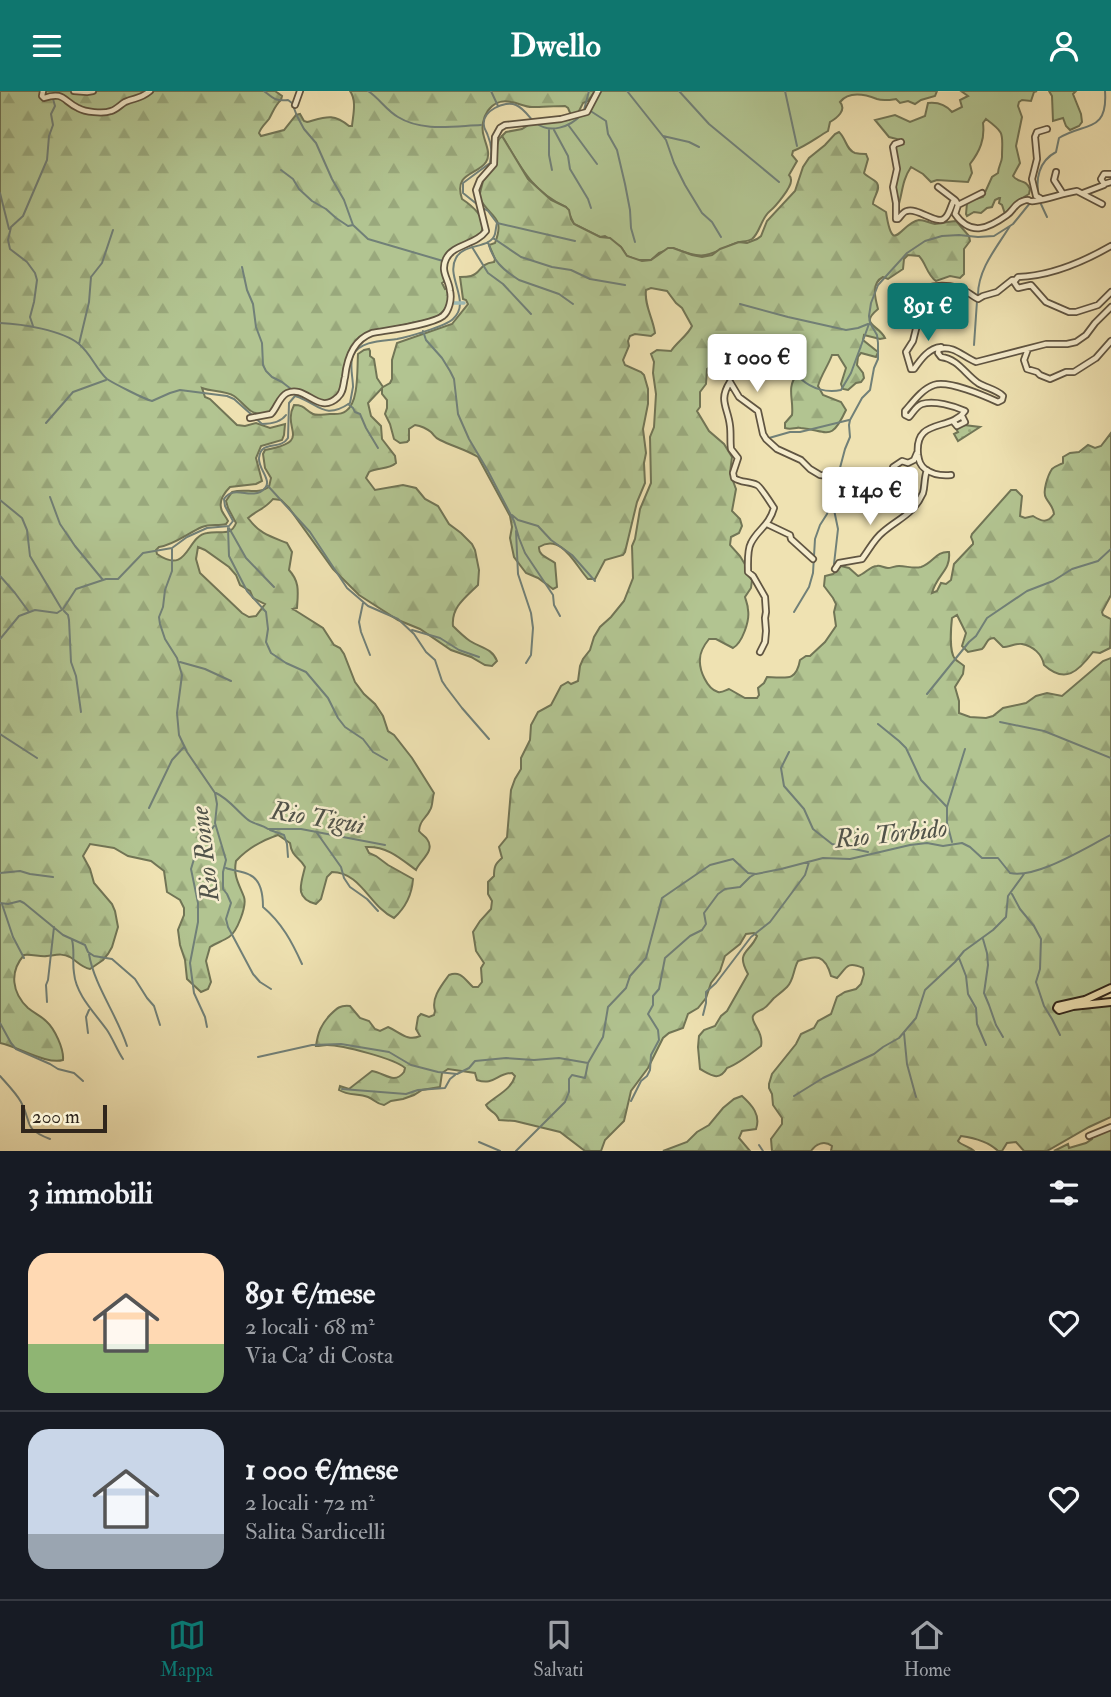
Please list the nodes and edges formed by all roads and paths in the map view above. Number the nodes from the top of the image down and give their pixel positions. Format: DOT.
graph roads {
  1 [pos="43,91"];
  2 [pos="74,91"];
  3 [pos="93,91"];
  4 [pos="150,91"];
  5 [pos="300,91"];
  6 [pos="598,91"];
  7 [pos="295,105"];
  8 [pos="1047,129"];
  9 [pos="901,142"];
  10 [pos="1056,172"];
  11 [pos="1111,174"];
  12 [pos="1111,182"];
  13 [pos="1104,184"];
  14 [pos="938,187"];
  15 [pos="982,193"];
  16 [pos="1083,193"];
  17 [pos="1063,194"];
  18 [pos="1038,198"];
  19 [pos="957,203"];
  20 [pos="1102,204"];
  21 [pos="1111,246"];
  22 [pos="1015,281"];
  23 [pos="1111,292"];
  24 [pos="908,306"];
  25 [pos="1111,307"];
  26 [pos="915,311"];
  27 [pos="908,313"];
  28 [pos="918,321"];
  29 [pos="1111,341"];
  30 [pos="942,347"];
  31 [pos="1028,349"];
  32 [pos="250,418"];
  33 [pos="917,452"];
  34 [pos="927,470"];
  35 [pos="951,475"];
  36 [pos="767,524"];
  37 [pos="813,559"];
  38 [pos="835,569"];
  39 [pos="760,652"];
  40 [pos="1111,988"];
  41 [pos="1111,1002"];
  42 [pos="1111,1127"];
  43 [pos="1089,1136"];
  1 -- 4 [label="street"];
  2 -- 3 [label="street"];
  5 -- 7 [label="street"];
  6 -- 32 [label="street"];
  8 -- 18 [label="street"];
  9 -- 19 [label="street"];
  10 -- 17 [label="street"];
  11 -- 13 [label="street"];
  12 -- 13 [label="street"];
  13 -- 16 [label="street"];
  14 -- 19 [label="street"];
  15 -- 19 [label="street"];
  16 -- 17 [label="street"];
  16 -- 20 [label="street"];
  17 -- 18 [label="street"];
  18 -- 19 [label="street"];
  21 -- 22 [label="street"];
  22 -- 23 [label="street"];
  22 -- 24 [label="street"];
  24 -- 26 [label="street"];
  24 -- 27 [label="street"];
  25 -- 31 [label="street"];
  28 -- 30 [label="street"];
  29 -- 31 [label="street"];
  30 -- 31 [label="street"];
  30 -- 33 [label="street"];
  33 -- 34 [label="street"];
  33 -- 36 [label="street"];
  34 -- 35 [label="street"];
  34 -- 38 [label="street"];
  36 -- 37 [label="street"];
  36 -- 39 [label="street"];
  40 -- 41 [label="main road"];
  42 -- 43 [label="street"];
}
